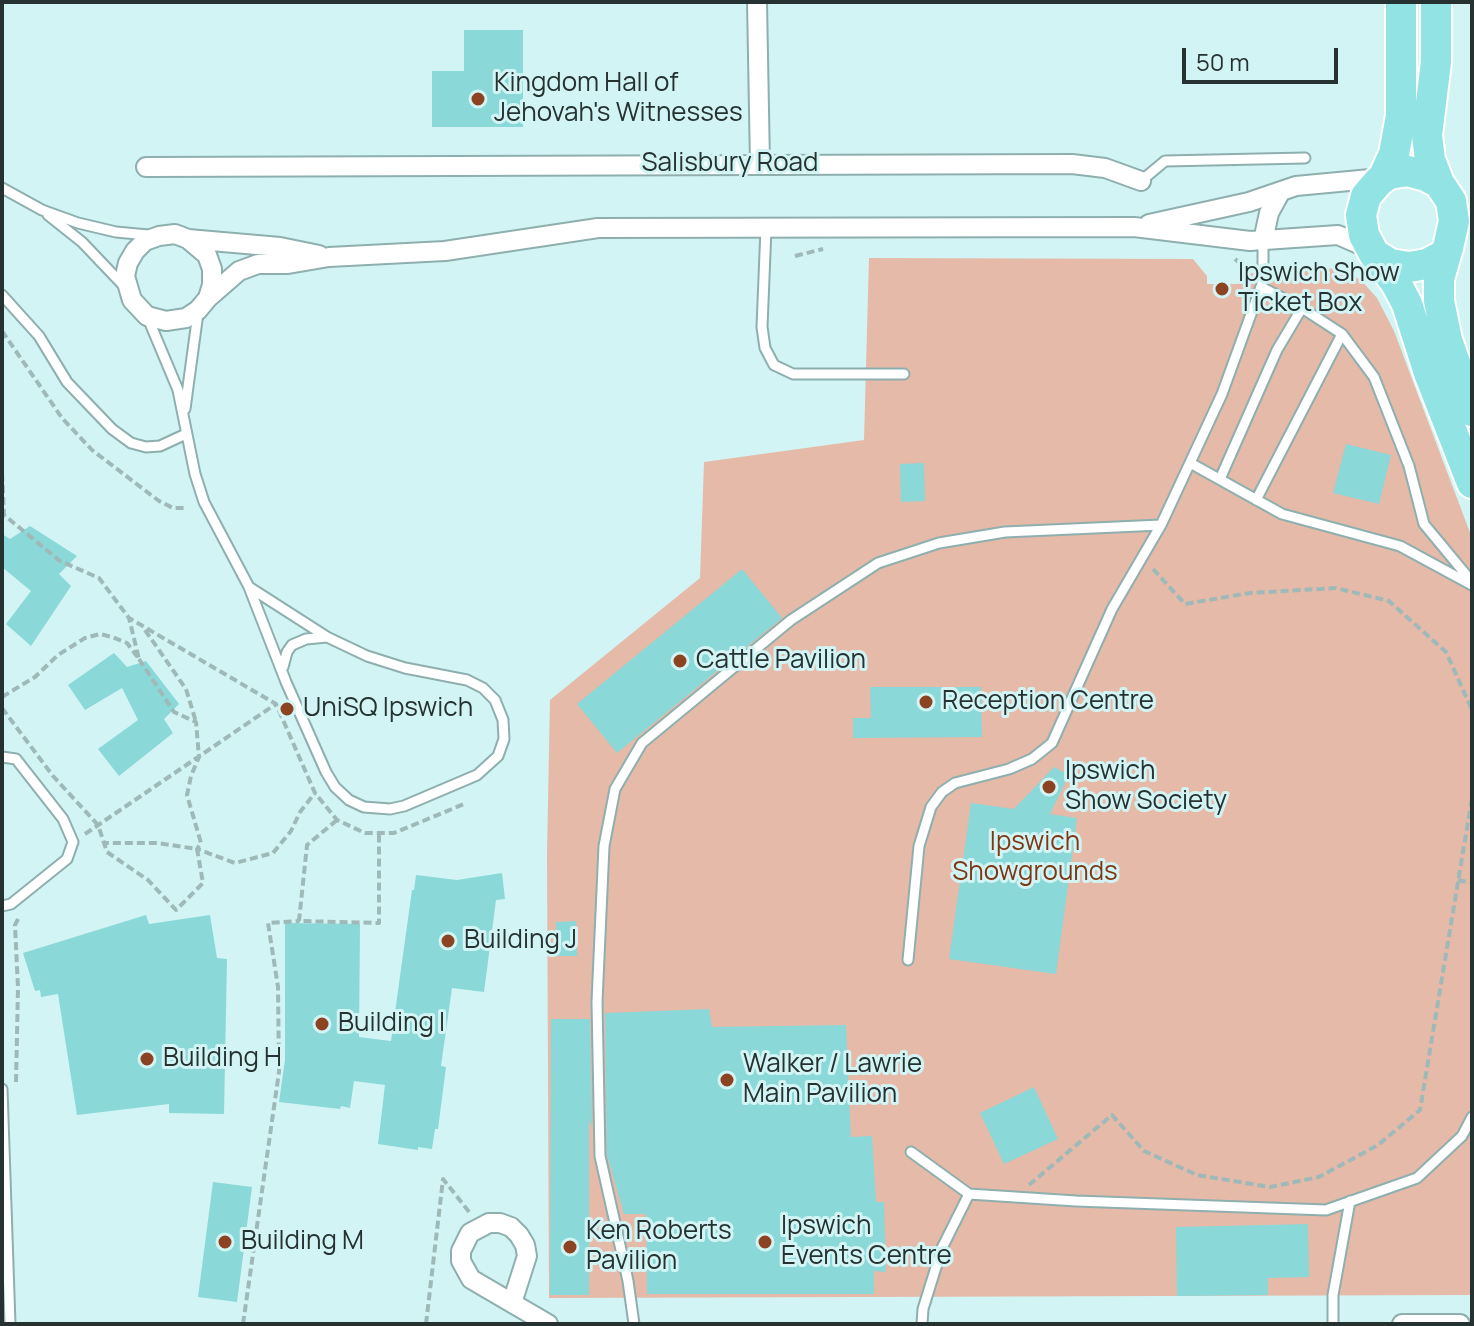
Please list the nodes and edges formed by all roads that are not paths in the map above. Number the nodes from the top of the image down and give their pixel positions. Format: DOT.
graph roads {
  1 [pos="757,2"];
  2 [pos="1401,2"];
  3 [pos="1436,2"];
  4 [pos="1305,158"];
  5 [pos="760,164"];
  6 [pos="146,167"];
  7 [pos="1383,177"];
  8 [pos="1141,181"];
  9 [pos="1440,185"];
  10 [pos="2,188"];
  11 [pos="1280,193"];
  12 [pos="1472,194"];
  13 [pos="42,210"];
  14 [pos="1134,227"];
  15 [pos="766,228"];
  16 [pos="159,236"];
  17 [pos="188,239"];
  18 [pos="1263,241"];
  19 [pos="1456,246"];
  20 [pos="1372,251"];
  21 [pos="329,257"];
  22 [pos="1261,287"];
  23 [pos="127,289"];
  24 [pos="2,295"];
  25 [pos="203,304"];
  26 [pos="1302,308"];
  27 [pos="147,316"];
  28 [pos="1342,334"];
  29 [pos="904,374"];
  30 [pos="1472,411"];
  31 [pos="184,416"];
  32 [pos="186,434"];
  33 [pos="1192,464"];
  34 [pos="1220,479"];
  35 [pos="1472,483"];
  36 [pos="1256,500"];
  37 [pos="1161,525"];
  38 [pos="1472,584"];
  39 [pos="249,587"];
  40 [pos="327,637"];
  41 [pos="283,671"];
  42 [pos="2,757"];
  43 [pos="2,906"];
  44 [pos="908,960"];
  45 [pos="2,1089"];
  46 [pos="1472,1117"];
  47 [pos="911,1152"];
  48 [pos="969,1194"];
  49 [pos="1350,1201"];
  50 [pos="512,1303"];
  51 [pos="10,1324"];
  52 [pos="548,1324"];
  53 [pos="634,1324"];
  54 [pos="922,1324"];
  55 [pos="1333,1324"];
  56 [pos="1402,1324"];
  57 [pos="1460,1324"];
  1 -- 5 [label="street"];
  2 -- 7 [label="main road"];
  3 -- 9 [label="main road"];
  4 -- 8 [label="lane, Salisbury Road"];
  5 -- 6 [label="street, Salisbury Road"];
  5 -- 8 [label="street, Salisbury Road"];
  7 -- 9 [label="main road"];
  7 -- 11 [label="street"];
  7 -- 20 [label="main road"];
  9 -- 12 [label="main road"];
  9 -- 19 [label="main road"];
  10 -- 13 [label="lane"];
  11 -- 14 [label="street"];
  11 -- 18 [label="street"];
  13 -- 16 [label="lane"];
  13 -- 23 [label="lane"];
  14 -- 15 [label="street"];
  14 -- 18 [label="street"];
  15 -- 21 [label="street"];
  15 -- 29 [label="lane"];
  16 -- 17 [label="street"];
  16 -- 23 [label="street"];
  17 -- 21 [label="street"];
  17 -- 25 [label="street"];
  18 -- 20 [label="street"];
  18 -- 22 [label="lane"];
  19 -- 20 [label="main road"];
  19 -- 30 [label="main road"];
  20 -- 35 [label="main road"];
  21 -- 25 [label="street"];
  22 -- 26 [label="lane"];
  22 -- 33 [label="lane"];
  23 -- 27 [label="street"];
  24 -- 32 [label="lane"];
  25 -- 27 [label="street"];
  25 -- 31 [label="lane"];
  26 -- 28 [label="lane"];
  26 -- 34 [label="lane"];
  27 -- 31 [label="lane"];
  28 -- 36 [label="lane"];
  28 -- 38 [label="lane"];
  31 -- 32 [label="lane"];
  32 -- 39 [label="lane"];
  33 -- 34 [label="lane"];
  33 -- 37 [label="lane"];
  34 -- 36 [label="lane"];
  36 -- 38 [label="lane"];
  37 -- 44 [label="lane"];
  37 -- 53 [label="lane"];
  39 -- 40 [label="lane"];
  39 -- 41 [label="lane"];
  40 -- 41 [label="lane"];
  40 -- 41 [label="lane"];
  42 -- 43 [label="lane"];
  45 -- 51 [label="lane"];
  46 -- 49 [label="lane"];
  47 -- 48 [label="lane"];
  48 -- 49 [label="lane"];
  48 -- 54 [label="lane"];
  49 -- 55 [label="lane"];
  50 -- 50 [label="street"];
  50 -- 52 [label="street"];
  56 -- 57 [label="street"];
}
